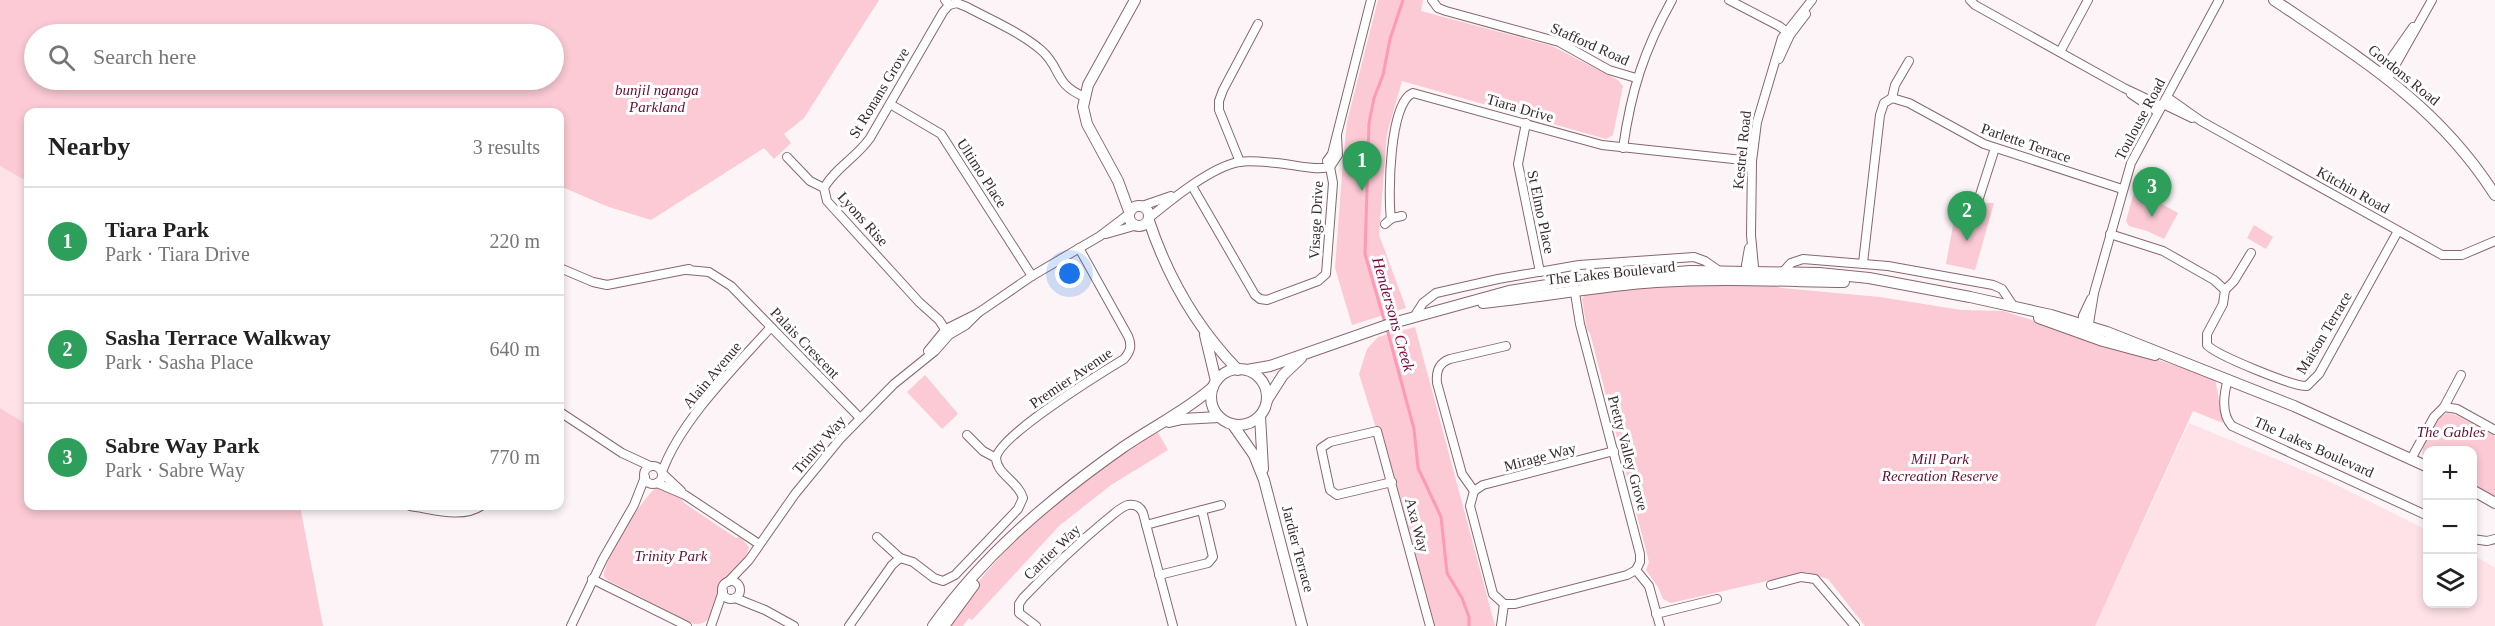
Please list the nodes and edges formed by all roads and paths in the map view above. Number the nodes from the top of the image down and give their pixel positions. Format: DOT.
graph roads {
  1 [pos="1135,0"];
  2 [pos="1371,0"];
  3 [pos="1432,0"];
  4 [pos="1672,0"];
  5 [pos="1729,0"];
  6 [pos="1970,0"];
  7 [pos="2088,0"];
  8 [pos="2219,0"];
  9 [pos="2274,0"];
  10 [pos="2432,0"];
  11 [pos="1811,1"];
  12 [pos="947,3"];
  13 [pos="1258,24"];
  14 [pos="1786,33"];
  15 [pos="2060,52"];
  16 [pos="1909,61"];
  17 [pos="2384,76"];
  18 [pos="1636,78"];
  19 [pos="1086,93"];
  20 [pos="1892,98"];
  21 [pos="890,104"];
  22 [pos="2162,105"];
  23 [pos="1526,123"];
  24 [pos="1623,148"];
  25 [pos="1995,148"];
  26 [pos="787,157"];
  27 [pos="1752,161"];
  28 [pos="1240,162"];
  29 [pos="1329,164"];
  30 [pos="1118,181"];
  31 [pos="1192,186"];
  32 [pos="824,188"];
  33 [pos="2122,189"];
  34 [pos="1177,194"];
  35 [pos="2495,195"];
  36 [pos="1962,205"];
  37 [pos="1141,206"];
  38 [pos="1129,213"];
  39 [pos="1402,216"];
  40 [pos="1149,219"];
  41 [pos="1136,226"];
  42 [pos="2398,231"];
  43 [pos="2110,234"];
  44 [pos="1100,236"];
  45 [pos="2495,241"];
  46 [pos="1079,248"];
  47 [pos="1159,252"];
  48 [pos="2250,253"];
  49 [pos="1863,263"];
  50 [pos="564,270"];
  51 [pos="1718,270"];
  52 [pos="1540,272"];
  53 [pos="1750,274"];
  54 [pos="1032,276"];
  55 [pos="1781,276"];
  56 [pos="1574,285"];
  57 [pos="2225,290"];
  58 [pos="2014,307"];
  59 [pos="1414,317"];
  60 [pos="771,327"];
  61 [pos="2084,328"];
  62 [pos="1203,330"];
  63 [pos="946,331"];
  64 [pos="1506,346"];
  65 [pos="1306,354"];
  66 [pos="1242,370"];
  67 [pos="2461,375"];
  68 [pos="2228,379"];
  69 [pos="1215,384"];
  70 [pos="1267,400"];
  71 [pos="2444,407"];
  72 [pos="564,415"];
  73 [pos="1260,416"];
  74 [pos="1219,417"];
  75 [pos="860,418"];
  76 [pos="1233,424"];
  77 [pos="1158,426"];
  78 [pos="2495,430"];
  79 [pos="967,435"];
  80 [pos="676,442"];
  81 [pos="1614,451"];
  82 [pos="622,453"];
  83 [pos="996,458"];
  84 [pos="2411,459"];
  85 [pos="2423,465"];
  86 [pos="651,466"];
  87 [pos="663,473"];
  88 [pos="644,476"];
  89 [pos="1264,480"];
  90 [pos="1392,482"];
  91 [pos="656,483"];
  92 [pos="1474,491"];
  93 [pos="2477,493"];
  94 [pos="686,495"];
  95 [pos="2495,503"];
  96 [pos="1221,505"];
  97 [pos="634,506"];
  98 [pos="439,510"];
  99 [pos="474,510"];
  100 [pos="1202,510"];
  101 [pos="2423,514"];
  102 [pos="1146,525"];
  103 [pos="877,537"];
  104 [pos="2495,539"];
  105 [pos="1010,540"];
  106 [pos="2477,540"];
  107 [pos="759,544"];
  108 [pos="900,558"];
  109 [pos="749,560"];
  110 [pos="1636,570"];
  111 [pos="1159,576"];
  112 [pos="592,579"];
  113 [pos="728,582"];
  114 [pos="1771,585"];
  115 [pos="739,588"];
  116 [pos="723,591"];
  117 [pos="733,598"];
  118 [pos="1717,599"];
  119 [pos="1504,604"];
  120 [pos="765,610"];
  121 [pos="1656,614"];
  122 [pos="713,623"];
  123 [pos="571,626"];
  124 [pos="687,626"];
  125 [pos="794,626"];
  126 [pos="849,626"];
  127 [pos="933,626"];
  128 [pos="944,626"];
  129 [pos="1036,626"];
  130 [pos="1173,626"];
  131 [pos="1302,626"];
  132 [pos="1430,626"];
  133 [pos="1501,626"];
  134 [pos="1660,626"];
  135 [pos="1855,626"];
  1 -- 19 [label="street"];
  2 -- 29 [label="street, Visage Drive"];
  3 -- 18 [label="street, Stafford Road"];
  4 -- 18 [label="street"];
  5 -- 14 [label="street"];
  6 -- 15 [label="street, Kitchin Road"];
  7 -- 15 [label="street"];
  8 -- 22 [label="street, Toulouse Road"];
  9 -- 17 [label="street, Gordons Road"];
  10 -- 17 [label="street"];
  11 -- 14 [label="street, Kestrel Road"];
  12 -- 19 [label="street"];
  12 -- 21 [label="street, St Ronans Grove"];
  13 -- 28 [label="street"];
  14 -- 27 [label="street, Kestrel Road"];
  15 -- 22 [label="street, Kitchin Road"];
  16 -- 20 [label="street"];
  17 -- 35 [label="street, Gordons Road"];
  18 -- 24 [label="street"];
  19 -- 30 [label="street"];
  20 -- 25 [label="street, Parlette Terrace"];
  20 -- 49 [label="street"];
  21 -- 32 [label="street, St Ronans Grove"];
  21 -- 54 [label="street, Ultimo Place"];
  22 -- 33 [label="street, Toulouse Road"];
  22 -- 42 [label="street, Kitchin Road"];
  23 -- 24 [label="street, Tiara Drive"];
  23 -- 39 [label="street, Tiara Drive"];
  23 -- 52 [label="street, St Elmo Place"];
  24 -- 27 [label="street, Tiara Drive"];
  25 -- 33 [label="street, Parlette Terrace"];
  25 -- 36 [label="street"];
  26 -- 32 [label="street, Lyons Rise"];
  27 -- 53 [label="street, Kestrel Road"];
  28 -- 29 [label="street"];
  28 -- 31 [label="street"];
  29 -- 31 [label="street, Visage Drive"];
  30 -- 37 [label="street"];
  30 -- 38 [label="street"];
  31 -- 34 [label="street"];
  32 -- 63 [label="street, Lyons Rise"];
  33 -- 43 [label="street, Toulouse Road"];
  34 -- 37 [label="street"];
  34 -- 40 [label="street"];
  37 -- 38 [label="street"];
  37 -- 40 [label="street"];
  38 -- 41 [label="street"];
  38 -- 44 [label="street, Trinity Way"];
  40 -- 41 [label="street"];
  40 -- 47 [label="street"];
  41 -- 44 [label="street, Trinity Way"];
  41 -- 47 [label="street"];
  42 -- 45 [label="street, Kitchin Road"];
  42 -- 57 [label="street, Maison Terrace"];
  43 -- 57 [label="street"];
  43 -- 61 [label="street, Toulouse Road"];
  44 -- 46 [label="street, Trinity Way"];
  46 -- 54 [label="street, Trinity Way"];
  46 -- 83 [label="street, Premier Avenue"];
  47 -- 62 [label="street"];
  48 -- 57 [label="street, Maison Terrace"];
  49 -- 55 [label="street, The Lakes Boulevard"];
  49 -- 58 [label="street, The Lakes Boulevard"];
  50 -- 60 [label="street, Palais Crescent"];
  51 -- 52 [label="street, The Lakes Boulevard"];
  51 -- 53 [label="street, The Lakes Boulevard"];
  51 -- 56 [label="street, The Lakes Boulevard"];
  52 -- 59 [label="street, The Lakes Boulevard"];
  53 -- 55 [label="street, The Lakes Boulevard"];
  53 -- 56 [label="street, The Lakes Boulevard"];
  54 -- 63 [label="street, Trinity Way"];
  55 -- 58 [label="street, The Lakes Boulevard"];
  56 -- 59 [label="street, The Lakes Boulevard"];
  56 -- 81 [label="street, Pretty Valley Grove"];
  58 -- 61 [label="street, The Lakes Boulevard"];
  59 -- 65 [label="street, The Lakes Boulevard"];
  60 -- 75 [label="street, Palais Crescent"];
  60 -- 80 [label="street, Alain Avenue"];
  61 -- 68 [label="street, The Lakes Boulevard"];
  62 -- 66 [label="street"];
  62 -- 69 [label="street"];
  63 -- 75 [label="street, Trinity Way"];
  64 -- 92 [label="street"];
  65 -- 66 [label="street, The Lakes Boulevard"];
  65 -- 70 [label="street, The Lakes Boulevard"];
  66 -- 69 [label="street"];
  66 -- 70 [label="street"];
  67 -- 71 [label="street"];
  68 -- 84 [label="street, The Lakes Boulevard"];
  68 -- 101 [label="street, The Lakes Boulevard"];
  69 -- 74 [label="street"];
  69 -- 77 [label="street"];
  70 -- 73 [label="street"];
  71 -- 78 [label="street"];
  71 -- 84 [label="street"];
  72 -- 82 [label="street"];
  73 -- 76 [label="street"];
  73 -- 89 [label="street, Jardier Terrace"];
  74 -- 76 [label="street"];
  74 -- 77 [label="street"];
  75 -- 107 [label="street, Trinity Way"];
  76 -- 89 [label="street, Jardier Terrace"];
  77 -- 105 [label="street"];
  79 -- 83 [label="street"];
  80 -- 86 [label="street, Alain Avenue"];
  80 -- 87 [label="street, Alain Avenue"];
  81 -- 92 [label="street, Mirage Way"];
  81 -- 110 [label="street, Pretty Valley Grove"];
  82 -- 86 [label="street"];
  82 -- 88 [label="street"];
  83 -- 108 [label="street"];
  84 -- 85 [label="street, The Lakes Boulevard"];
  86 -- 87 [label="street"];
  86 -- 88 [label="street"];
  87 -- 91 [label="street"];
  87 -- 94 [label="street"];
  88 -- 91 [label="street"];
  88 -- 97 [label="street"];
  89 -- 131 [label="street, Jardier Terrace"];
  90 -- 90 [label="street, Axa Way"];
  90 -- 132 [label="street, Axa Way"];
  91 -- 94 [label="street"];
  91 -- 97 [label="street"];
  92 -- 119 [label="street"];
  93 -- 95 [label="street"];
  94 -- 107 [label="street"];
  96 -- 100 [label="street"];
  97 -- 112 [label="street"];
  98 -- 99 [label="street"];
  100 -- 102 [label="street"];
  100 -- 111 [label="street"];
  102 -- 111 [label="street"];
  102 -- 129 [label="street, Cartier Way"];
  103 -- 108 [label="street"];
  104 -- 106 [label="street"];
  105 -- 127 [label="street"];
  105 -- 128 [label="street"];
  107 -- 109 [label="street, Trinity Way"];
  108 -- 126 [label="street"];
  109 -- 113 [label="street, Trinity Way"];
  109 -- 115 [label="street, Trinity Way"];
  110 -- 119 [label="street"];
  110 -- 121 [label="street"];
  111 -- 130 [label="street"];
  112 -- 123 [label="street"];
  112 -- 124 [label="street"];
  113 -- 115 [label="street"];
  113 -- 116 [label="street"];
  114 -- 135 [label="street"];
  115 -- 117 [label="street"];
  115 -- 120 [label="street"];
  116 -- 117 [label="street"];
  116 -- 122 [label="street"];
  117 -- 120 [label="street"];
  117 -- 122 [label="street"];
  118 -- 121 [label="street"];
  119 -- 133 [label="street"];
  120 -- 125 [label="street"];
  121 -- 134 [label="street"];
}
